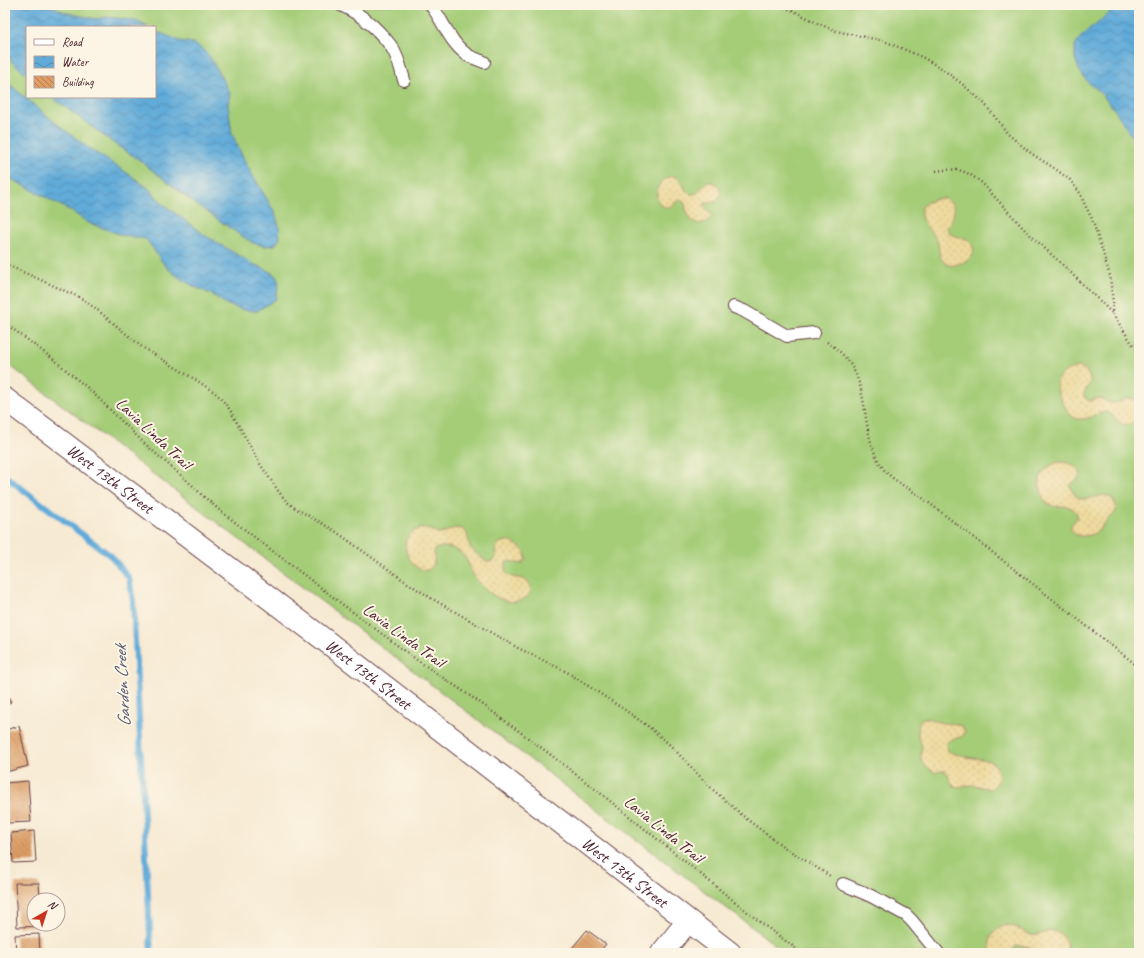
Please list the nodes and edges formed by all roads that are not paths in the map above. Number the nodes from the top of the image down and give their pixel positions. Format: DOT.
graph roads {
  1 [pos="341,5"];
  2 [pos="431,5"];
  3 [pos="484,62"];
  4 [pos="404,80"];
  5 [pos="734,307"];
  6 [pos="814,333"];
  7 [pos="5,399"];
  8 [pos="843,884"];
  9 [pos="688,921"];
  10 [pos="662,953"];
  11 [pos="730,953"];
  12 [pos="938,953"];
  1 -- 4 [label="lane"];
  2 -- 3 [label="lane"];
  5 -- 6 [label="lane"];
  7 -- 9 [label="main road, West 13th Street"];
  8 -- 12 [label="lane"];
  9 -- 10 [label="main road"];
  9 -- 11 [label="main road, West 13th Street"];
}
